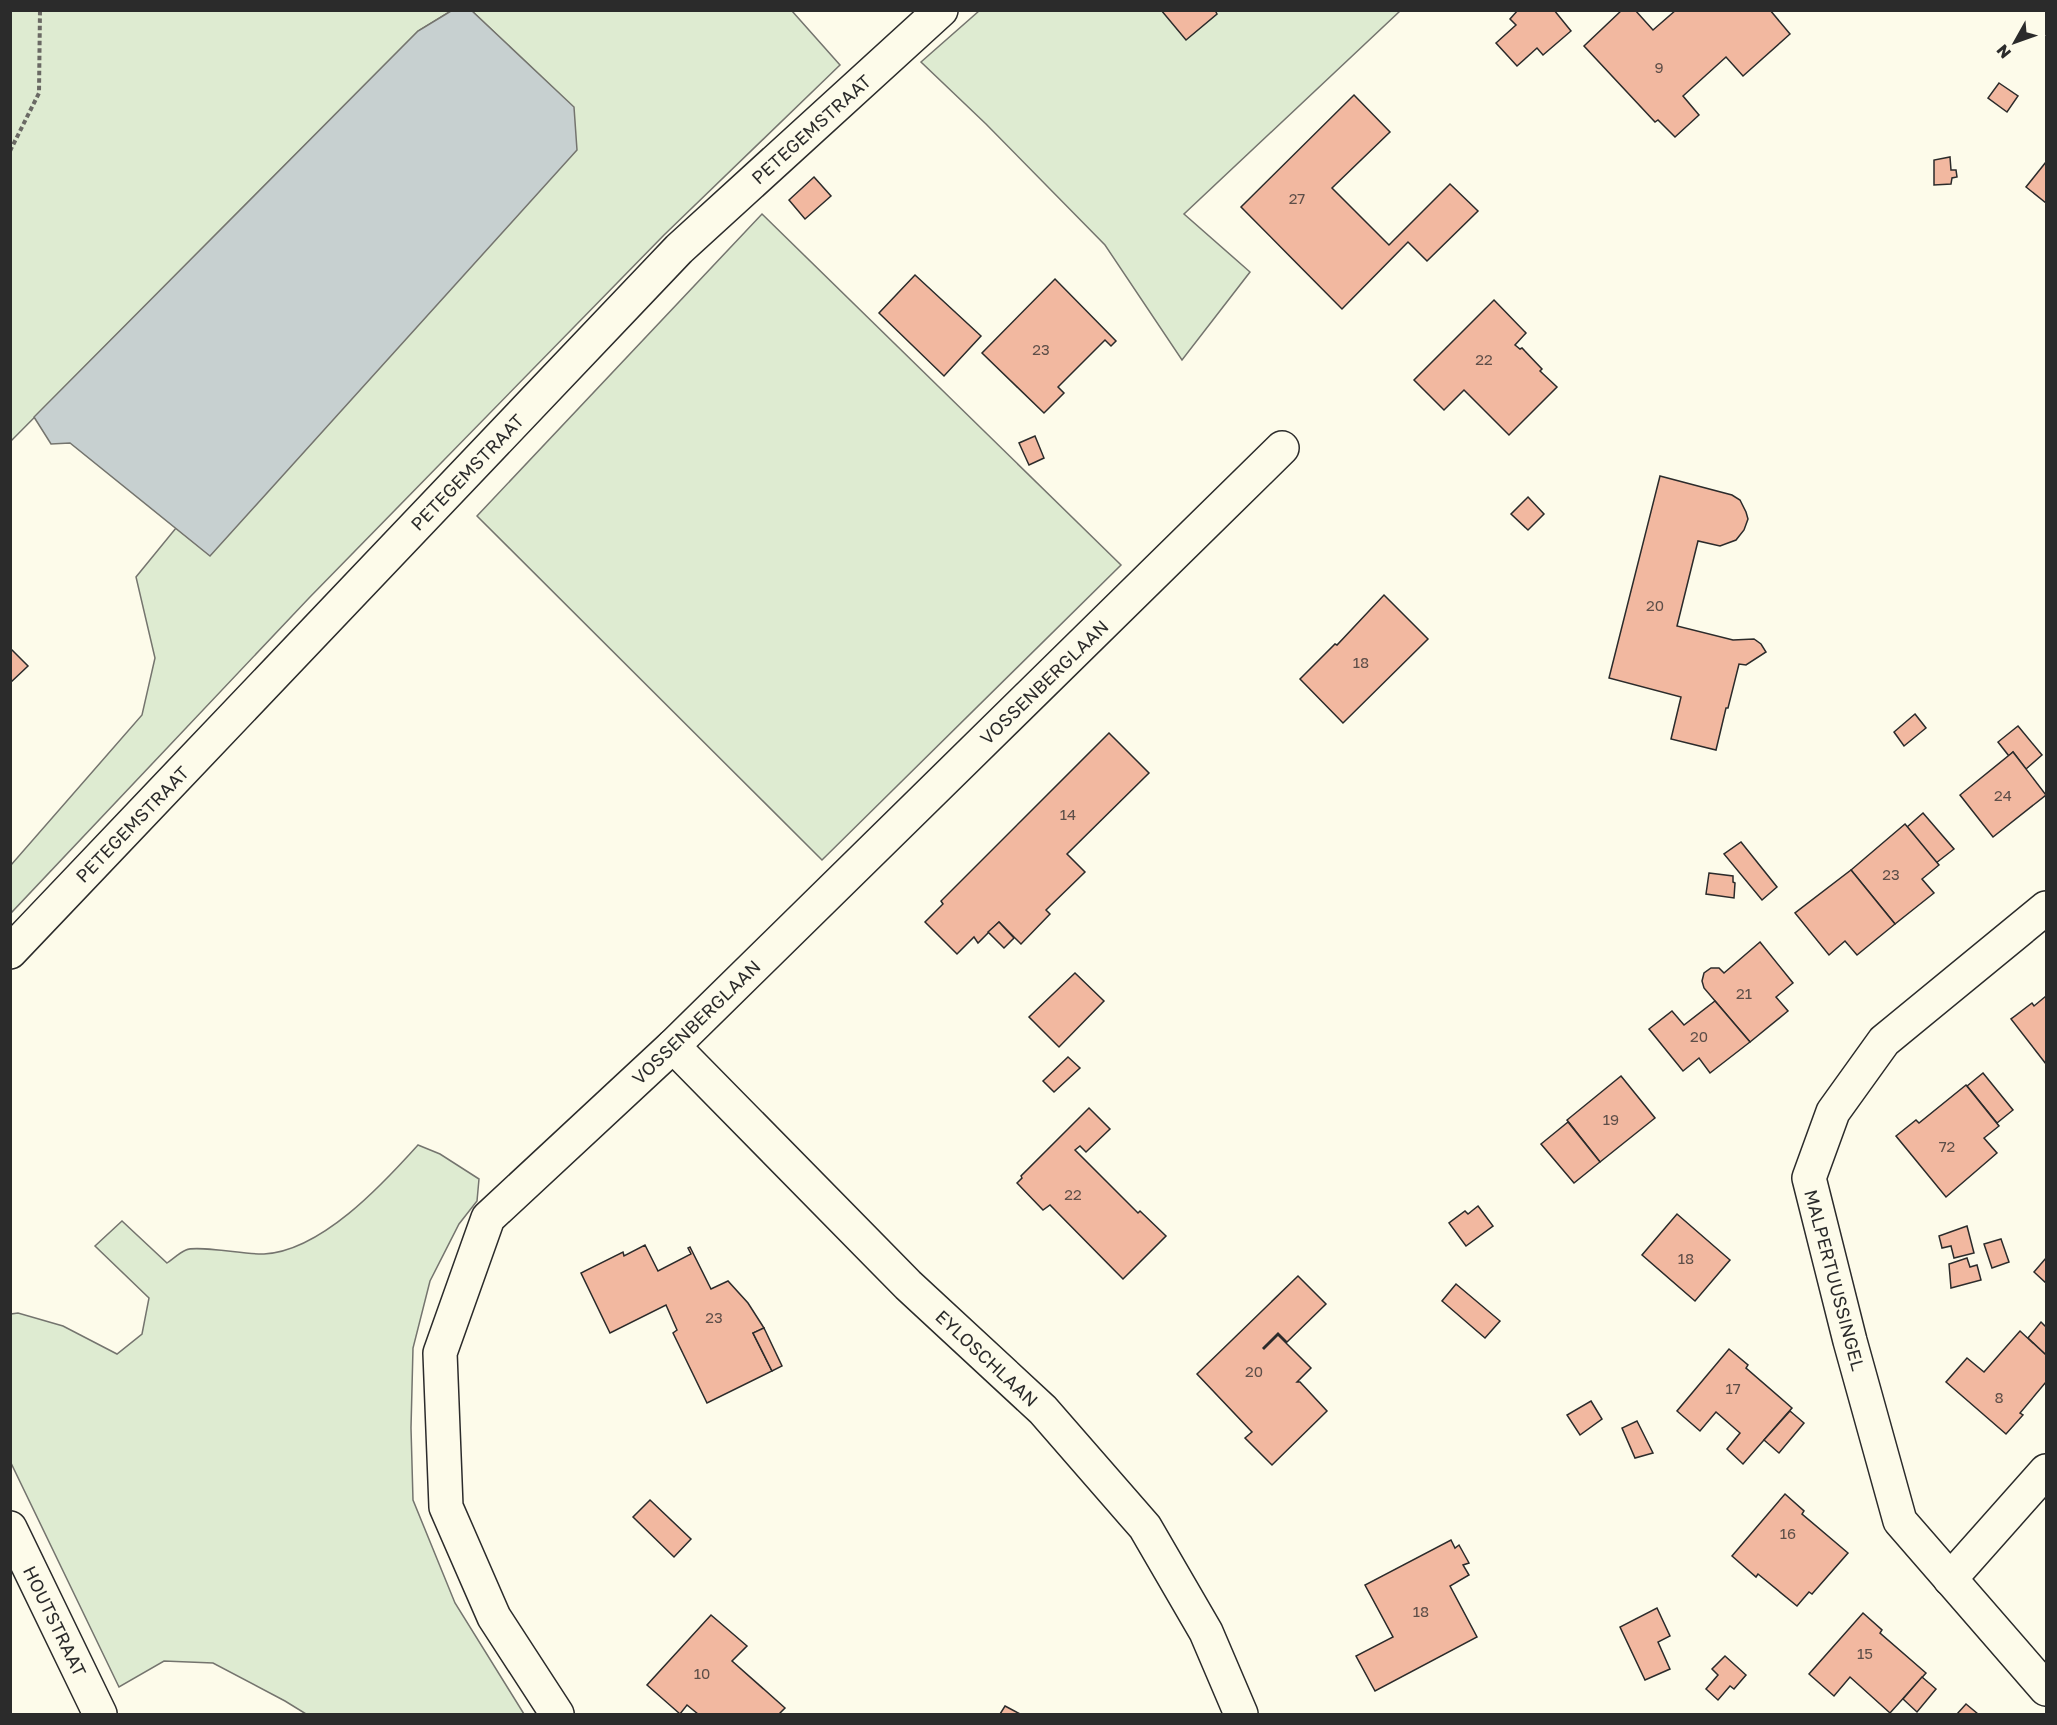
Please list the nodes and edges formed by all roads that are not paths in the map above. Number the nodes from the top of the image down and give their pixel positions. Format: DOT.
graph roads {
  1 [pos="941,10"];
  2 [pos="1282,448"];
  3 [pos="2046,908"];
  4 [pos="10,952"];
  5 [pos="673,1046"];
  6 [pos="2046,1471"];
  7 [pos="10,1528"];
  8 [pos="1950,1579"];
  9 [pos="2046,1689"];
  10 [pos="100,1714"];
  11 [pos="557,1714"];
  12 [pos="1241,1714"];
  1 -- 4 [label="street, PETEGEMSTRAAT"];
  2 -- 5 [label="street, VOSSENBERGLAAN"];
  3 -- 8 [label="street, MALPERTUUSSINGEL"];
  5 -- 11 [label="street, VOSSENBERGLAAN"];
  5 -- 12 [label="street, EYLOSCHLAAN"];
  6 -- 8 [label="street"];
  7 -- 10 [label="street, HOUTSTRAAT"];
  8 -- 9 [label="street, MALPERTUUSSINGEL"];
}
